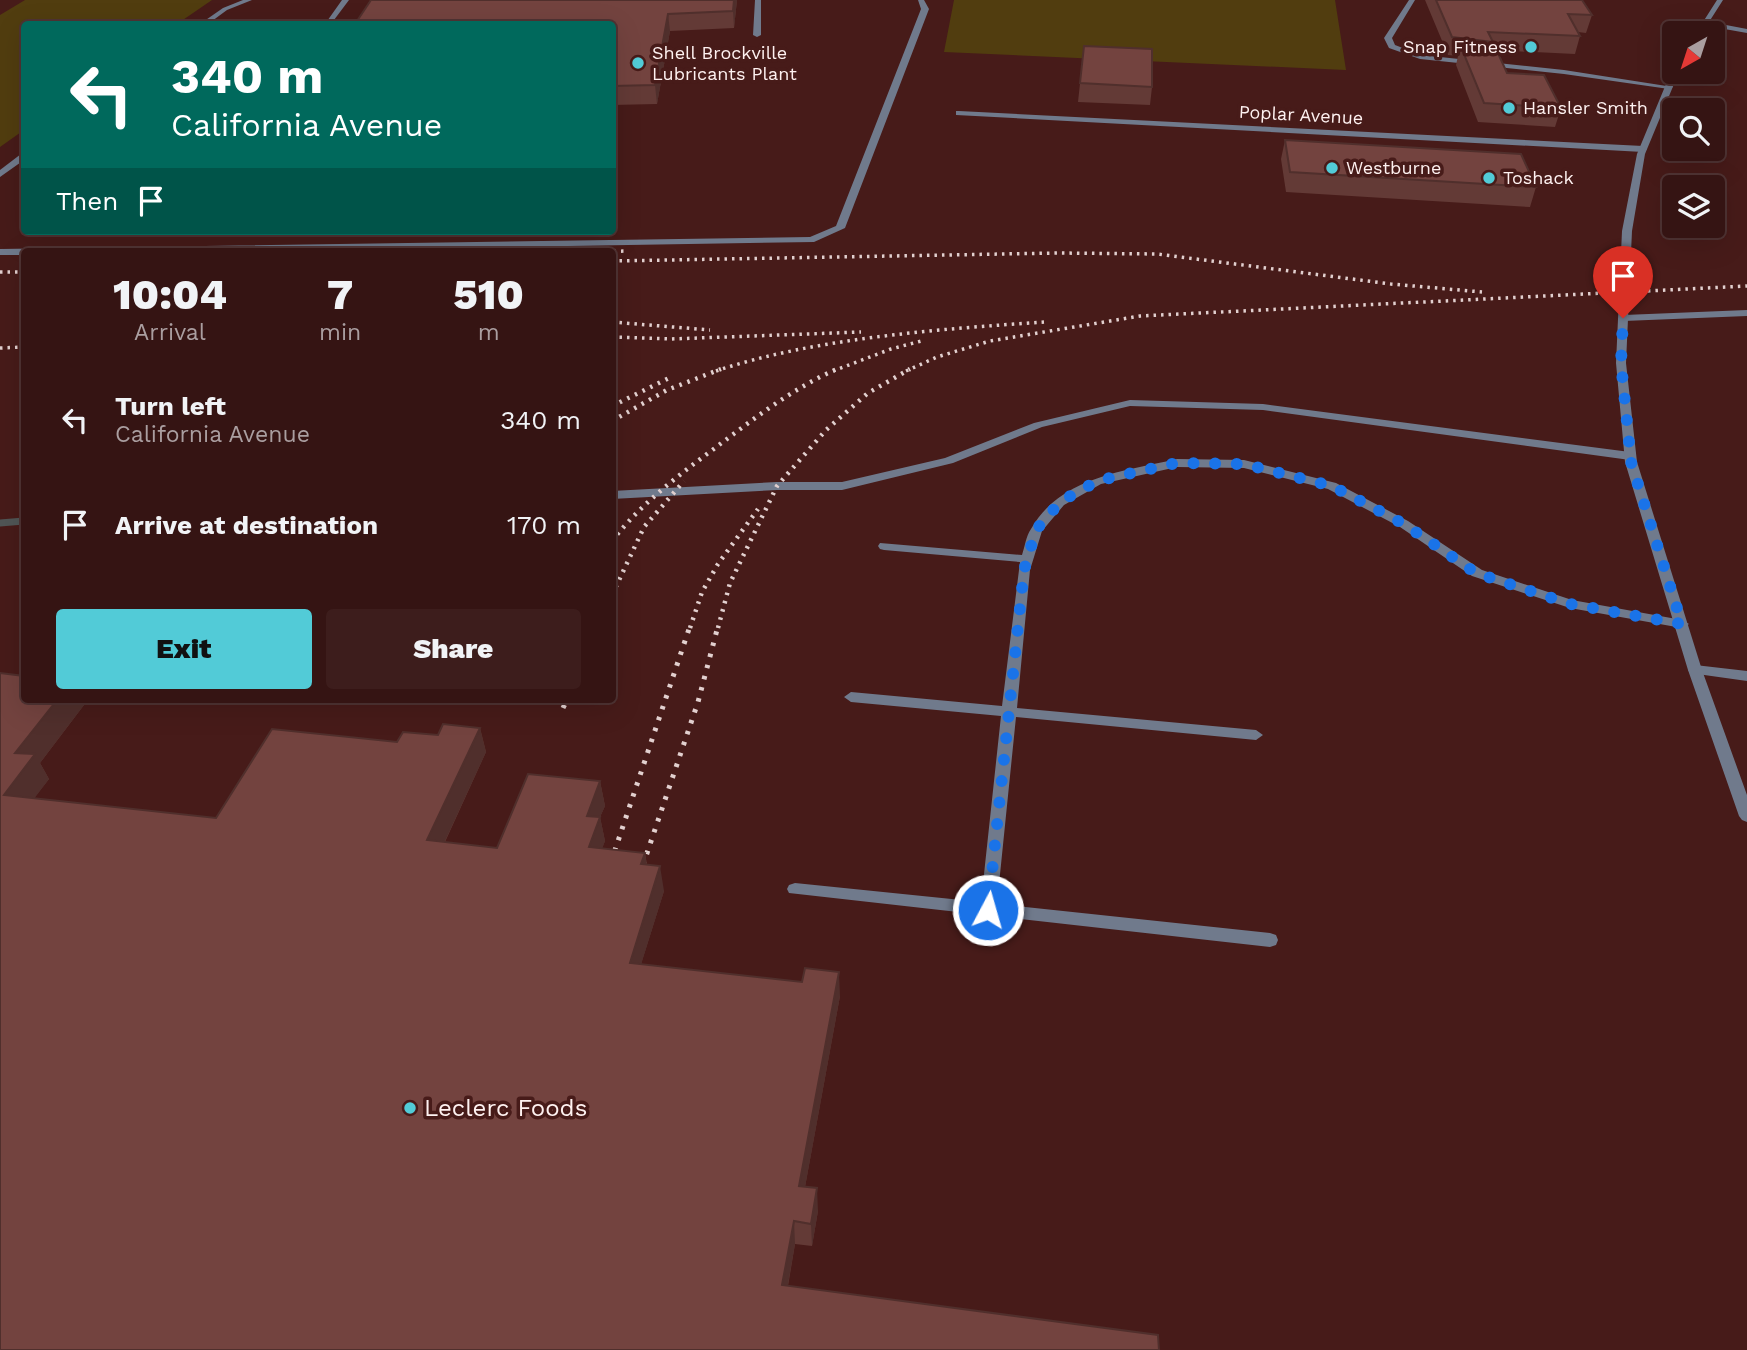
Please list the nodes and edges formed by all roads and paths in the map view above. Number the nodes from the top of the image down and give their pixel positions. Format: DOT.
graph roads {
  1 [pos="249,0"];
  2 [pos="346,0"];
  3 [pos="758,0"];
  4 [pos="921,0"];
  5 [pos="1412,0"];
  6 [pos="1720,0"];
  7 [pos="208,21"];
  8 [pos="330,21"];
  9 [pos="1706,21"];
  10 [pos="1726,27"];
  11 [pos="1747,31"];
  12 [pos="757,35"];
  13 [pos="1670,84"];
  14 [pos="1669,87"];
  15 [pos="958,113"];
  16 [pos="1643,149"];
  17 [pos="21,158"];
  18 [pos="0,174"];
  19 [pos="270,248"];
  20 [pos="0,252"];
  21 [pos="21,252"];
  22 [pos="1747,313"];
  23 [pos="1623,318"];
  24 [pos="1630,456"];
  25 [pos="616,495"];
  26 [pos="884,545"];
  27 [pos="1028,559"];
  28 [pos="1682,624"];
  29 [pos="1695,670"];
  30 [pos="1747,676"];
  31 [pos="851,697"];
  32 [pos="1009,712"];
  33 [pos="1256,735"];
  34 [pos="1747,816"];
  35 [pos="795,889"];
  36 [pos="988,910"];
  37 [pos="1270,940"];
  1 -- 7 [label="street"];
  2 -- 8 [label="street"];
  3 -- 12 [label="street"];
  4 -- 19 [label="street"];
  5 -- 14 [label="street"];
  6 -- 9 [label="street"];
  10 -- 11 [label="street"];
  13 -- 14 [label="street"];
  14 -- 16 [label="street"];
  15 -- 16 [label="street, Poplar Avenue"];
  16 -- 23 [label="street"];
  17 -- 18 [label="street"];
  20 -- 21 [label="street"];
  22 -- 23 [label="street"];
  23 -- 24 [label="street"];
  24 -- 25 [label="street"];
  24 -- 28 [label="street"];
  26 -- 27 [label="street"];
  27 -- 28 [label="street"];
  27 -- 32 [label="street"];
  28 -- 29 [label="street"];
  29 -- 30 [label="street"];
  29 -- 34 [label="street"];
  31 -- 32 [label="street"];
  32 -- 33 [label="street"];
  32 -- 36 [label="street"];
  35 -- 36 [label="street"];
  36 -- 37 [label="street"];
}
